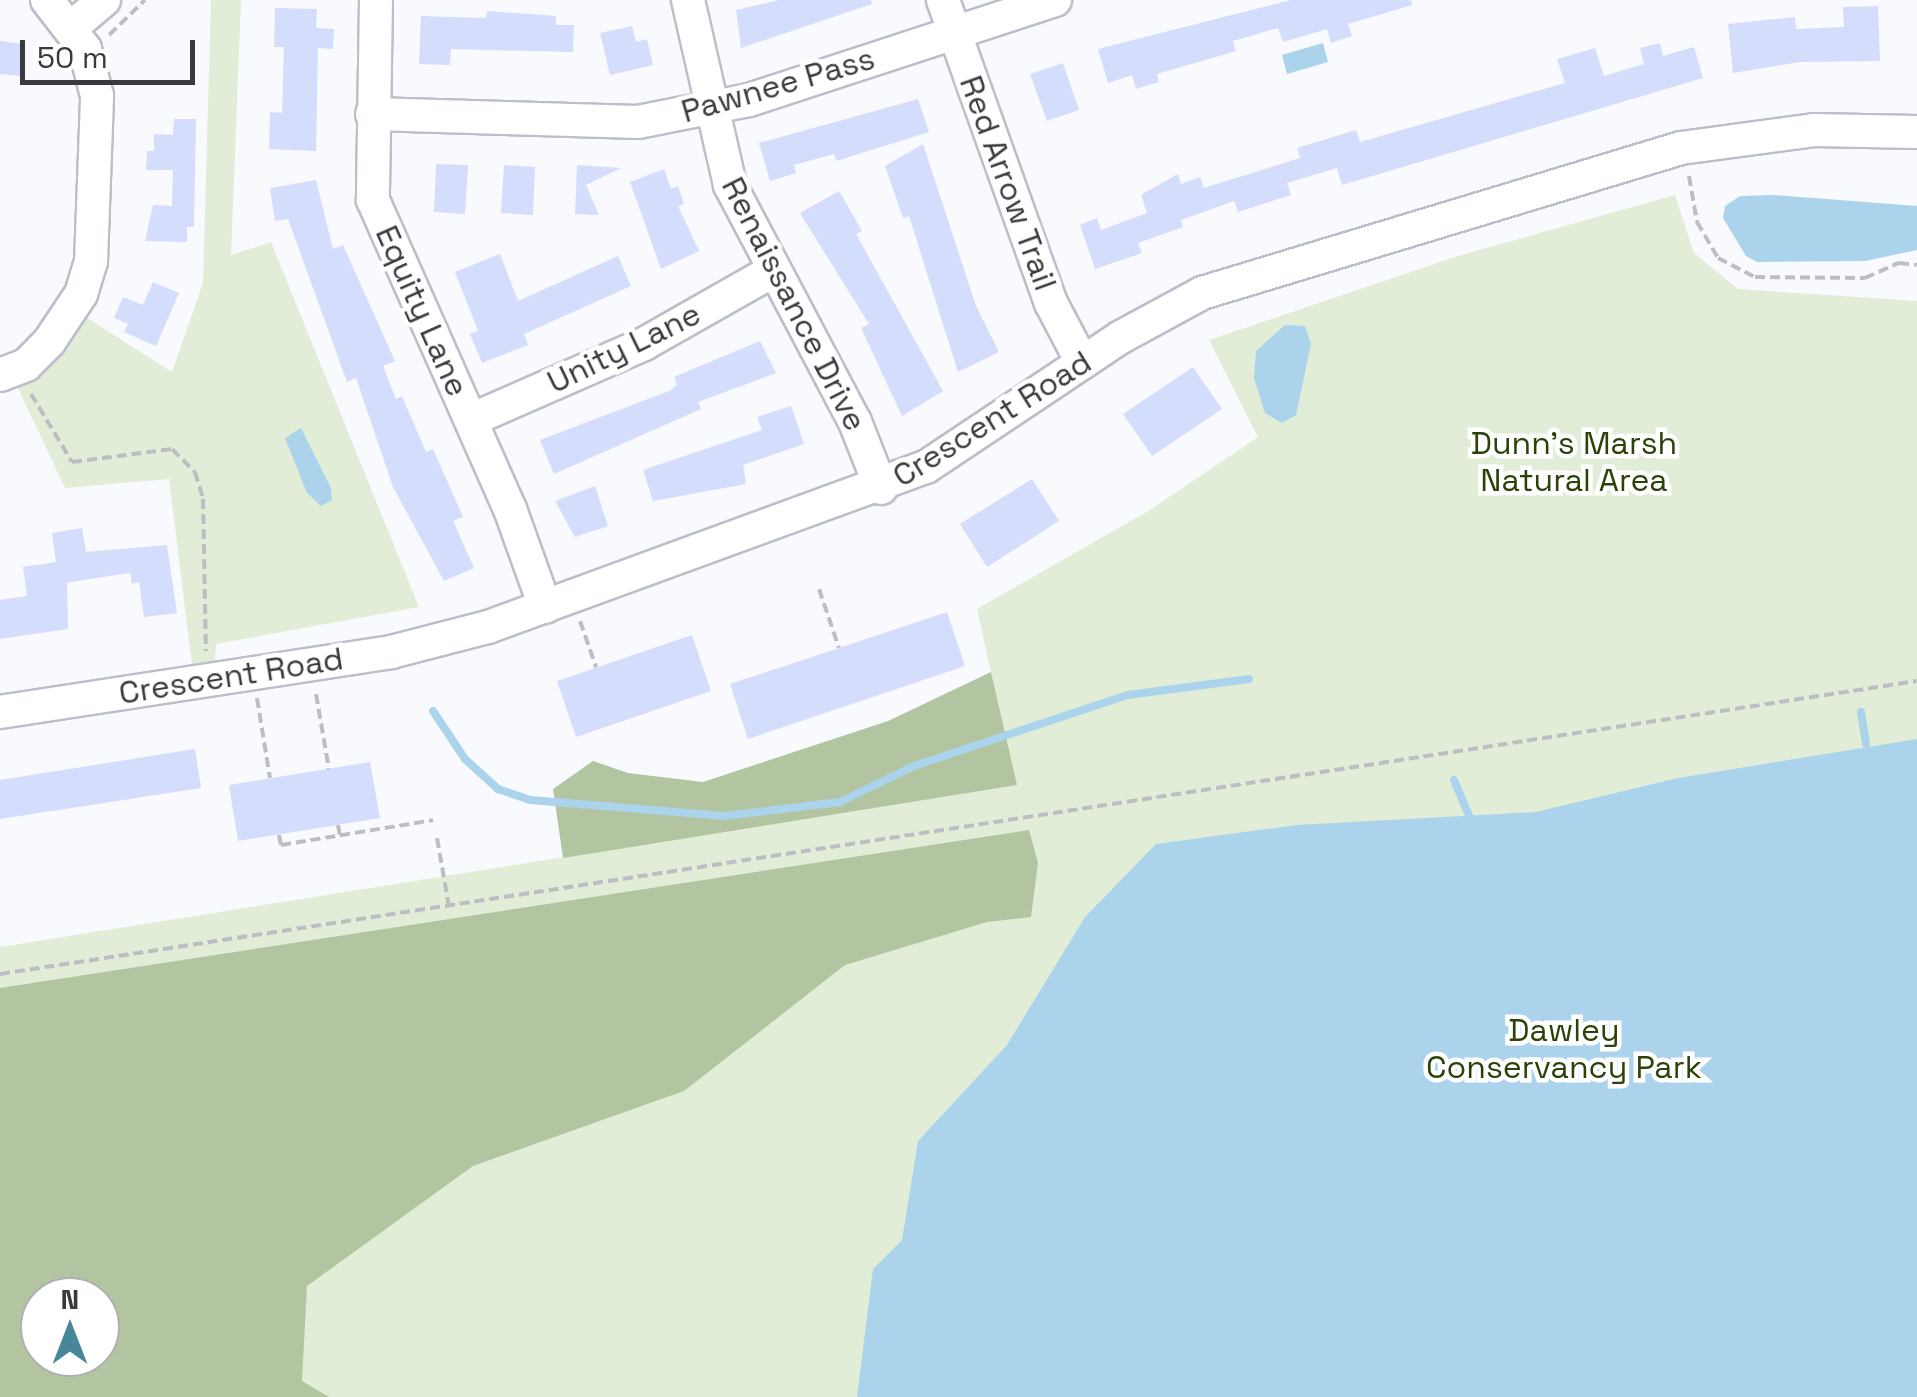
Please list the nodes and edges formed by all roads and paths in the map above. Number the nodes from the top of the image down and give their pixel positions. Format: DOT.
graph roads {
  1 [pos="46,0"];
  2 [pos="104,0"];
  3 [pos="376,0"];
  4 [pos="688,0"];
  5 [pos="1055,0"];
  6 [pos="948,15"];
  7 [pos="72,27"];
  8 [pos="712,110"];
  9 [pos="372,114"];
  10 [pos="1917,132"];
  11 [pos="1681,148"];
  12 [pos="1917,265"];
  13 [pos="774,270"];
  14 [pos="1082,362"];
  15 [pos="14,382"];
  16 [pos="471,420"];
  17 [pos="881,488"];
  18 [pos="819,589"];
  19 [pos="559,602"];
  20 [pos="839,648"];
  21 [pos="206,652"];
  22 [pos="311,664"];
  23 [pos="596,667"];
  24 [pos="253,674"];
  25 [pos="1917,680"];
  26 [pos="0,712"];
  27 [pos="329,769"];
  28 [pos="270,778"];
  29 [pos="433,820"];
  30 [pos="338,825"];
  31 [pos="279,834"];
  32 [pos="340,835"];
  33 [pos="438,838"];
  34 [pos="449,907"];
  35 [pos="0,974"];
  1 -- 7 [label="street"];
  2 -- 7 [label="street"];
  3 -- 9 [label="street, Equity Lane"];
  4 -- 8 [label="street, Renaissance Drive"];
  5 -- 6 [label="street, Pawnee Pass"];
  6 -- 8 [label="street, Pawnee Pass"];
  6 -- 14 [label="street, Red Arrow Trail"];
  7 -- 15 [label="street"];
  8 -- 9 [label="street, Pawnee Pass"];
  8 -- 13 [label="street, Renaissance Drive"];
  9 -- 16 [label="street, Equity Lane"];
  10 -- 11 [label="street, Crescent Road"];
  11 -- 12 [label="path"];
  11 -- 14 [label="street, Crescent Road"];
  13 -- 16 [label="street, Unity Lane"];
  13 -- 17 [label="street, Renaissance Drive"];
  14 -- 17 [label="street, Crescent Road"];
  15 -- 21 [label="path"];
  16 -- 19 [label="street, Equity Lane"];
  17 -- 19 [label="street, Crescent Road"];
  18 -- 20 [label="path"];
  19 -- 22 [label="street, Crescent Road"];
  19 -- 23 [label="path"];
  22 -- 24 [label="street, Crescent Road"];
  22 -- 27 [label="path"];
  24 -- 26 [label="street, Crescent Road"];
  24 -- 28 [label="path"];
  25 -- 34 [label="path"];
  29 -- 32 [label="path"];
  30 -- 32 [label="path"];
  31 -- 32 [label="path"];
  33 -- 34 [label="path"];
  34 -- 35 [label="path"];
}
